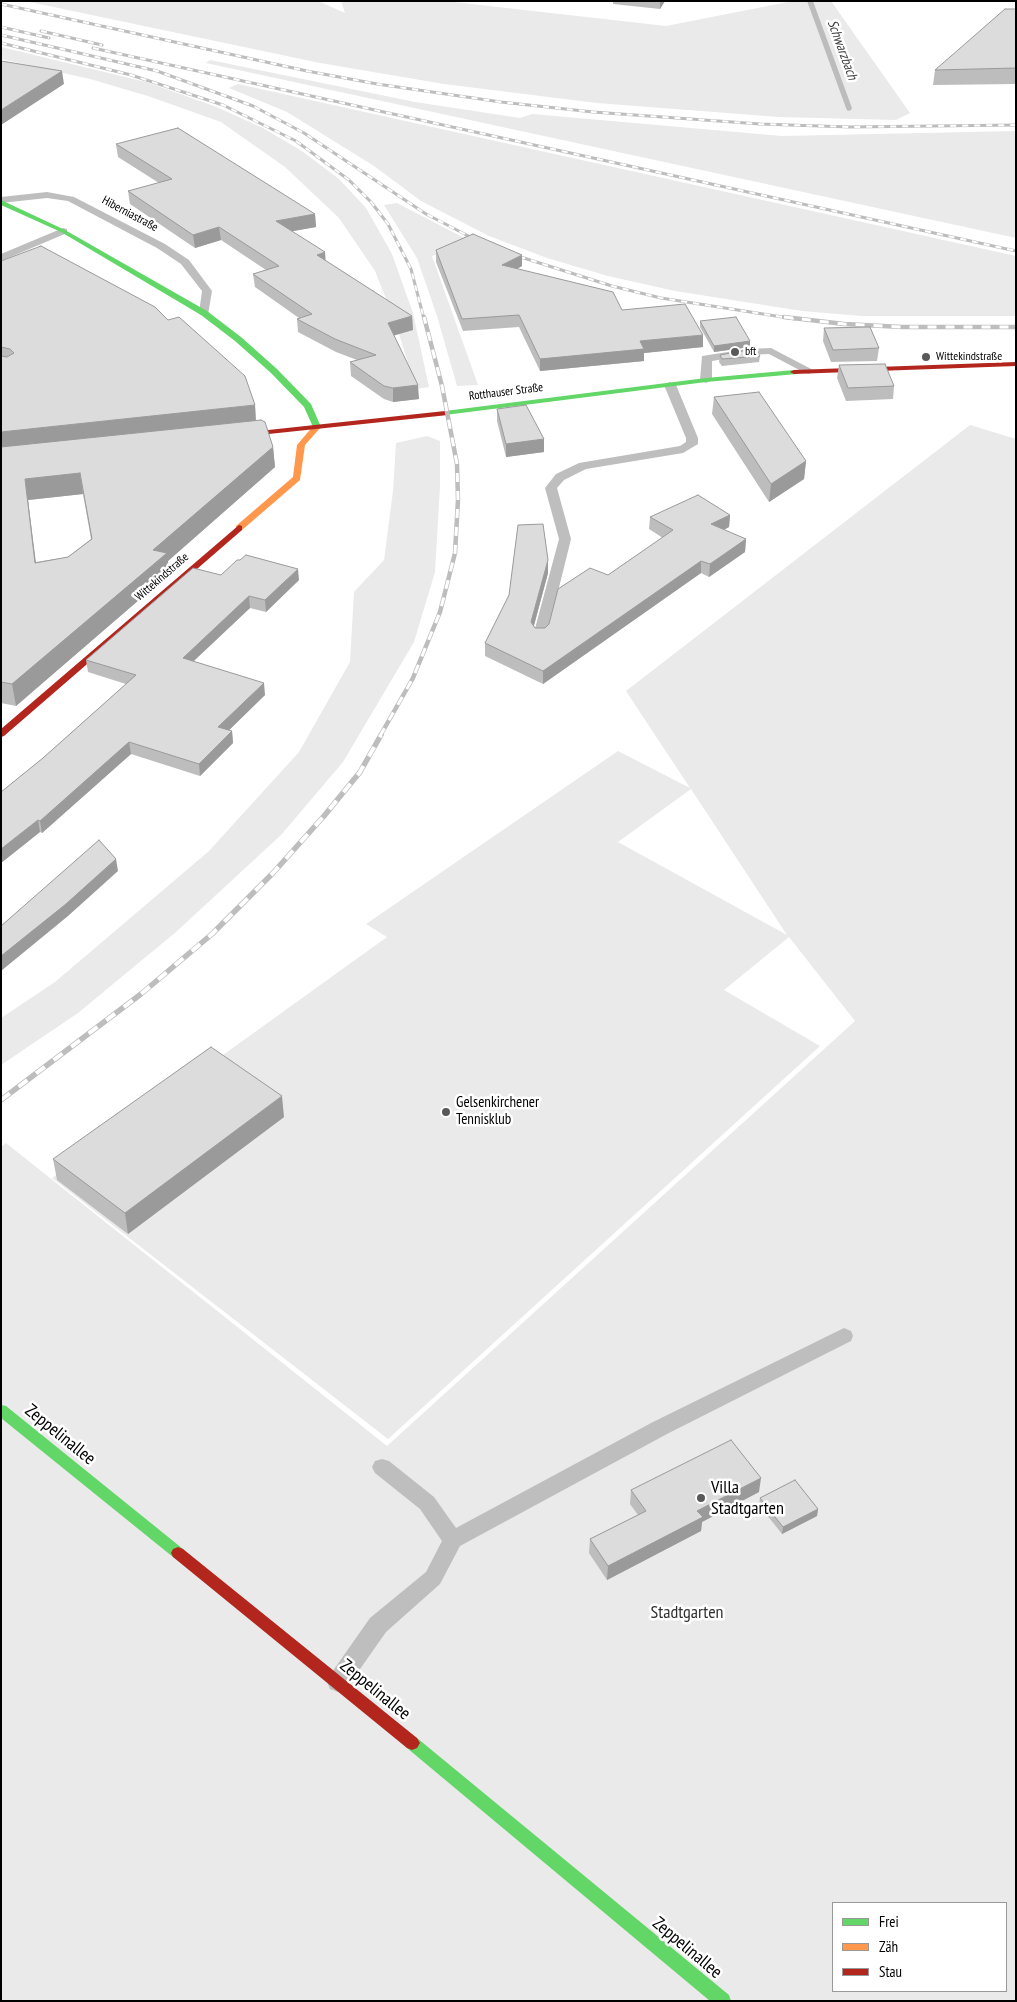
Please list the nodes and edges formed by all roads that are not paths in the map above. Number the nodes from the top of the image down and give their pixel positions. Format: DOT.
graph roads {
  1 [pos="1,201"];
  2 [pos="63,231"];
  3 [pos="1,258"];
  4 [pos="204,313"];
  5 [pos="1016,364"];
  6 [pos="809,371"];
  7 [pos="706,380"];
  8 [pos="670,385"];
  9 [pos="317,427"];
  10 [pos="218,437"];
  11 [pos="540,636"];
  12 [pos="1,734"];
  13 [pos="844,1336"];
  14 [pos="1,1410"];
  15 [pos="382,1467"];
  16 [pos="453,1540"];
  17 [pos="338,1682"];
  18 [pos="723,2001"];
  1 -- 2 [label="main road, Hiberniastraße"];
  1 -- 4 [label="lane, Hiberniastraße"];
  2 -- 3 [label="lane"];
  2 -- 4 [label="main road, Hiberniastraße"];
  4 -- 9 [label="main road, Hiberniastraße"];
  5 -- 6 [label="main road, Rotthauser Straße"];
  6 -- 7 [label="main road, Rotthauser Straße"];
  6 -- 7 [label="lane"];
  7 -- 8 [label="main road, Rotthauser Straße"];
  8 -- 9 [label="main road, Rotthauser Straße"];
  8 -- 11 [label="lane"];
  9 -- 10 [label="main road, Rotthauser Straße"];
  9 -- 12 [label="main road, Wittekindstraße"];
  13 -- 16 [label="lane"];
  14 -- 17 [label="main road, Zeppelinallee"];
  15 -- 16 [label="lane"];
  16 -- 17 [label="lane"];
  17 -- 18 [label="main road, Zeppelinallee"];
}
